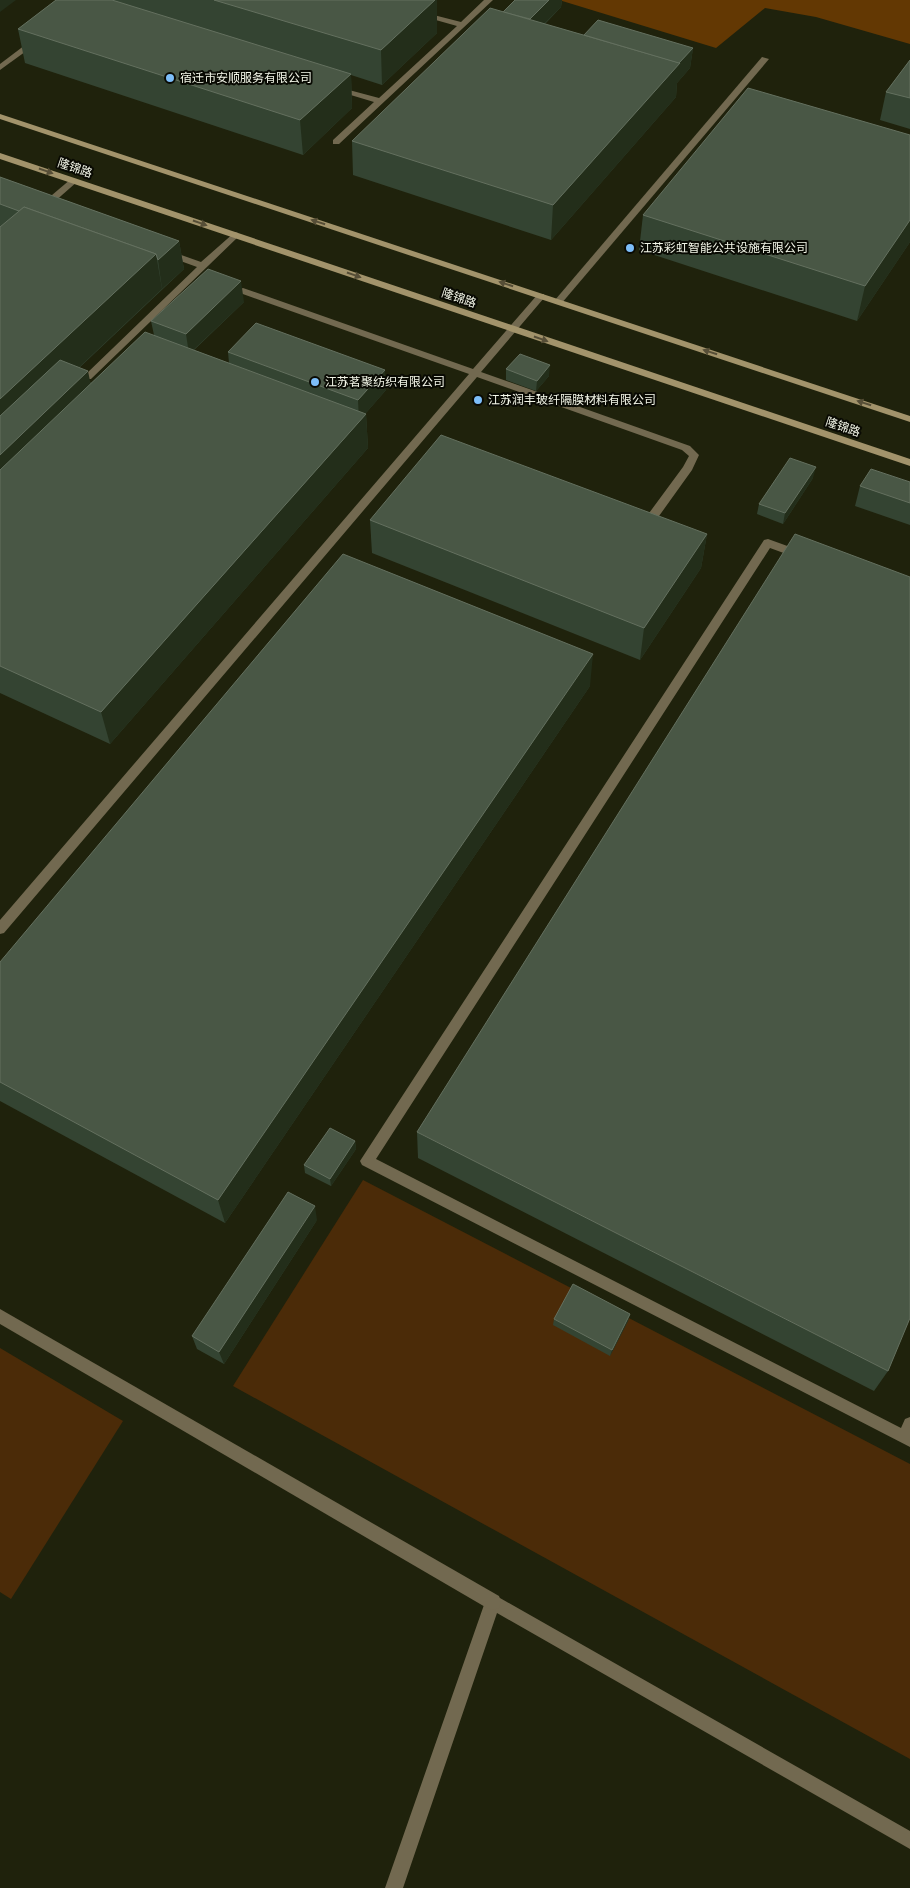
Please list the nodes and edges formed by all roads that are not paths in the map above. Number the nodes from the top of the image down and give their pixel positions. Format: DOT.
graph roads {
  1 [pos="489,0"];
  2 [pos="414,11"];
  3 [pos="462,25"];
  4 [pos="46,33"];
  5 [pos="765,59"];
  6 [pos="0,68"];
  7 [pos="332,87"];
  8 [pos="380,101"];
  9 [pos="0,116"];
  10 [pos="336,142"];
  11 [pos="0,156"];
  12 [pos="74,181"];
  13 [pos="42,208"];
  14 [pos="235,235"];
  15 [pos="159,250"];
  16 [pos="203,266"];
  17 [pos="243,291"];
  18 [pos="541,296"];
  19 [pos="558,302"];
  20 [pos="513,329"];
  21 [pos="474,374"];
  22 [pos="88,377"];
  23 [pos="910,419"];
  24 [pos="910,463"];
  25 [pos="644,528"];
  26 [pos="812,560"];
  27 [pos="0,928"];
  28 [pos="0,1316"];
  29 [pos="908,1434"];
  30 [pos="493,1602"];
  31 [pos="910,1840"];
  32 [pos="394,1888"];
  1 -- 3 [label="street"];
  2 -- 3 [label="street"];
  3 -- 8 [label="street"];
  4 -- 6 [label="street"];
  5 -- 19 [label="street"];
  7 -- 8 [label="street"];
  8 -- 10 [label="street"];
  18 -- 9 [label="main road, 隆锦路, one-way"];
  11 -- 12 [label="main road, 隆锦路, one-way"];
  12 -- 13 [label="street"];
  12 -- 14 [label="main road, 隆锦路, one-way"];
  14 -- 16 [label="street"];
  14 -- 20 [label="main road, 隆锦路, one-way"];
  15 -- 16 [label="street"];
  16 -- 22 [label="street"];
  17 -- 21 [label="street"];
  18 -- 19 [label="main road, 隆锦路"];
  18 -- 20 [label="street"];
  23 -- 19 [label="main road, 隆锦路, one-way"];
  20 -- 21 [label="street"];
  20 -- 24 [label="main road, 隆锦路, one-way"];
  21 -- 25 [label="street"];
  21 -- 27 [label="street"];
  26 -- 29 [label="street"];
  28 -- 30 [label="street"];
  30 -- 31 [label="street"];
  30 -- 32 [label="street"];
}
